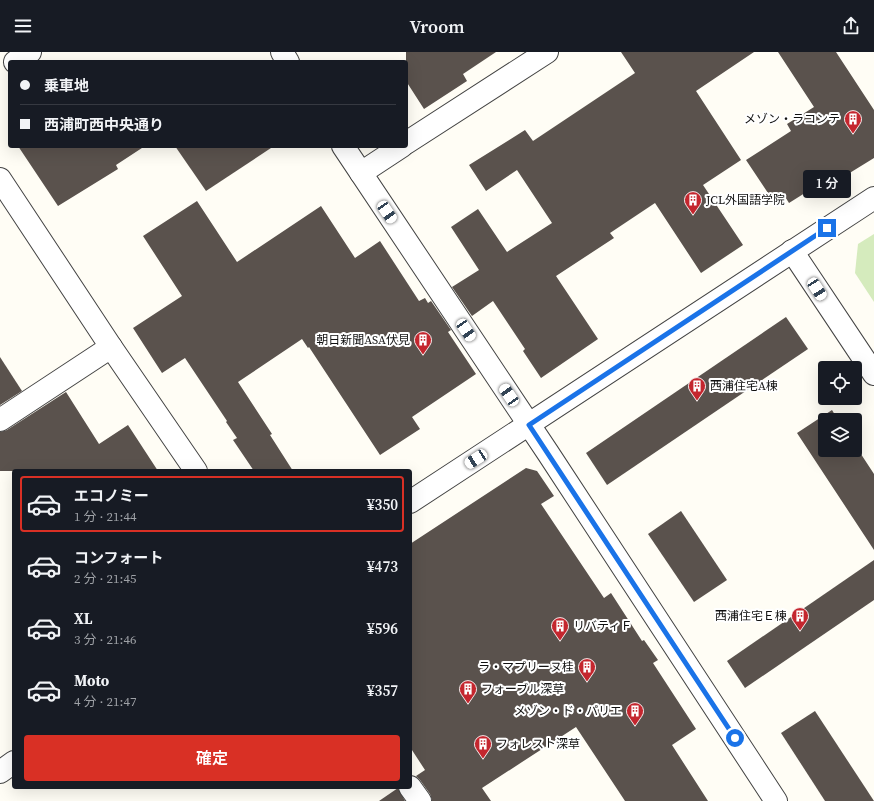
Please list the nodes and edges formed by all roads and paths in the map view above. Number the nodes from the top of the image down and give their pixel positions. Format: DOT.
graph roads {
  1 [pos="30,52"];
  2 [pos="547,52"];
  3 [pos="18,60"];
  4 [pos="408,142"];
  5 [pos="344,148"];
  6 [pos="399,148"];
  7 [pos="361,173"];
  8 [pos="0,179"];
  9 [pos="874,198"];
  10 [pos="792,251"];
  11 [pos="111,348"];
  12 [pos="874,374"];
  13 [pos="0,420"];
  14 [pos="529,425"];
  15 [pos="195,469"];
  16 [pos="412,501"];
  17 [pos="12,763"];
  18 [pos="0,772"];
  19 [pos="411,789"];
  20 [pos="420,801"];
  21 [pos="776,801"];
  1 -- 3 [label="street"];
  2 -- 4 [label="street"];
  5 -- 7 [label="street"];
  6 -- 7 [label="street"];
  7 -- 14 [label="street"];
  8 -- 11 [label="street"];
  9 -- 10 [label="street"];
  10 -- 12 [label="street"];
  10 -- 14 [label="street"];
  11 -- 13 [label="street"];
  11 -- 15 [label="street"];
  14 -- 16 [label="street"];
  14 -- 21 [label="street"];
  17 -- 18 [label="street"];
  19 -- 20 [label="street"];
}
